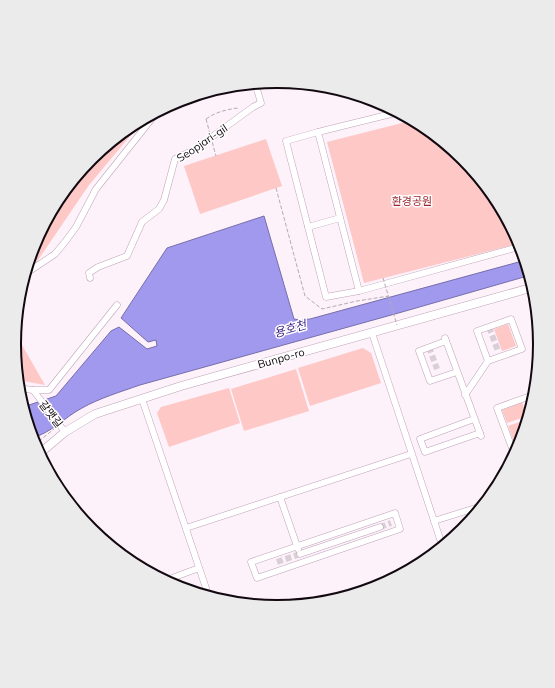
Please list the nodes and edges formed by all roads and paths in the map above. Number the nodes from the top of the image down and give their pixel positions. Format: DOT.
graph roads {
  1 [pos="257,88"];
  2 [pos="391,114"];
  3 [pos="244,115"];
  4 [pos="149,122"];
  5 [pos="318,132"];
  6 [pos="216,156"];
  7 [pos="340,218"];
  8 [pos="308,227"];
  9 [pos="515,248"];
  10 [pos="33,269"];
  11 [pos="90,278"];
  12 [pos="383,278"];
  13 [pos="528,289"];
  14 [pos="359,291"];
  15 [pos="117,305"];
  16 [pos="397,325"];
  17 [pos="372,333"];
  18 [pos="488,361"];
  19 [pos="457,372"];
  20 [pos="25,389"];
  21 [pos="33,390"];
  22 [pos="465,395"];
  23 [pos="142,399"];
  24 [pos="528,399"];
  25 [pos="474,419"];
  26 [pos="62,429"];
  27 [pos="420,439"];
  28 [pos="41,441"];
  29 [pos="408,443"];
  30 [pos="512,447"];
  31 [pos="44,449"];
  32 [pos="411,454"];
  33 [pos="280,497"];
  34 [pos="474,509"];
  35 [pos="378,519"];
  36 [pos="434,521"];
  37 [pos="380,527"];
  38 [pos="186,528"];
  39 [pos="383,535"];
  40 [pos="441,542"];
  41 [pos="297,546"];
  42 [pos="300,554"];
  43 [pos="302,562"];
  44 [pos="199,568"];
  45 [pos="172,578"];
  46 [pos="207,591"];
  1 -- 3 [label="street, Seopjari-gil"];
  2 -- 5 [label="street"];
  3 -- 6 [label="path, bridge"];
  3 -- 11 [label="street, Seopjari-gil"];
  4 -- 10 [label="street"];
  5 -- 7 [label="street"];
  5 -- 8 [label="street"];
  7 -- 8 [label="street"];
  7 -- 14 [label="street"];
  8 -- 14 [label="street"];
  9 -- 14 [label="street"];
  12 -- 16 [label="path, bridge"];
  13 -- 16 [label="main road, Bunpo-ro"];
  15 -- 21 [label="street"];
  16 -- 17 [label="main road, Bunpo-ro"];
  17 -- 23 [label="main road, Bunpo-ro"];
  17 -- 29 [label="street"];
  18 -- 18 [label="street"];
  18 -- 22 [label="street"];
  19 -- 19 [label="street"];
  19 -- 22 [label="street"];
  20 -- 21 [label="street"];
  21 -- 26 [label="street, 갈맷길"];
  22 -- 25 [label="street"];
  23 -- 26 [label="main road, Bunpo-ro"];
  23 -- 38 [label="street"];
  24 -- 30 [label="street"];
  25 -- 27 [label="street"];
  25 -- 27 [label="street"];
  26 -- 28 [label="path"];
  26 -- 31 [label="main road, Bunpo-ro"];
  27 -- 29 [label="street"];
  29 -- 32 [label="street"];
  32 -- 33 [label="street"];
  32 -- 36 [label="street"];
  33 -- 38 [label="street"];
  33 -- 41 [label="street"];
  34 -- 36 [label="street"];
  35 -- 37 [label="street"];
  35 -- 39 [label="street"];
  35 -- 41 [label="street"];
  36 -- 40 [label="street"];
  37 -- 39 [label="street"];
  37 -- 42 [label="street"];
  38 -- 44 [label="street"];
  39 -- 43 [label="street"];
  41 -- 42 [label="street"];
  41 -- 43 [label="street"];
  42 -- 43 [label="street"];
  44 -- 45 [label="street"];
  44 -- 46 [label="street"];
}
